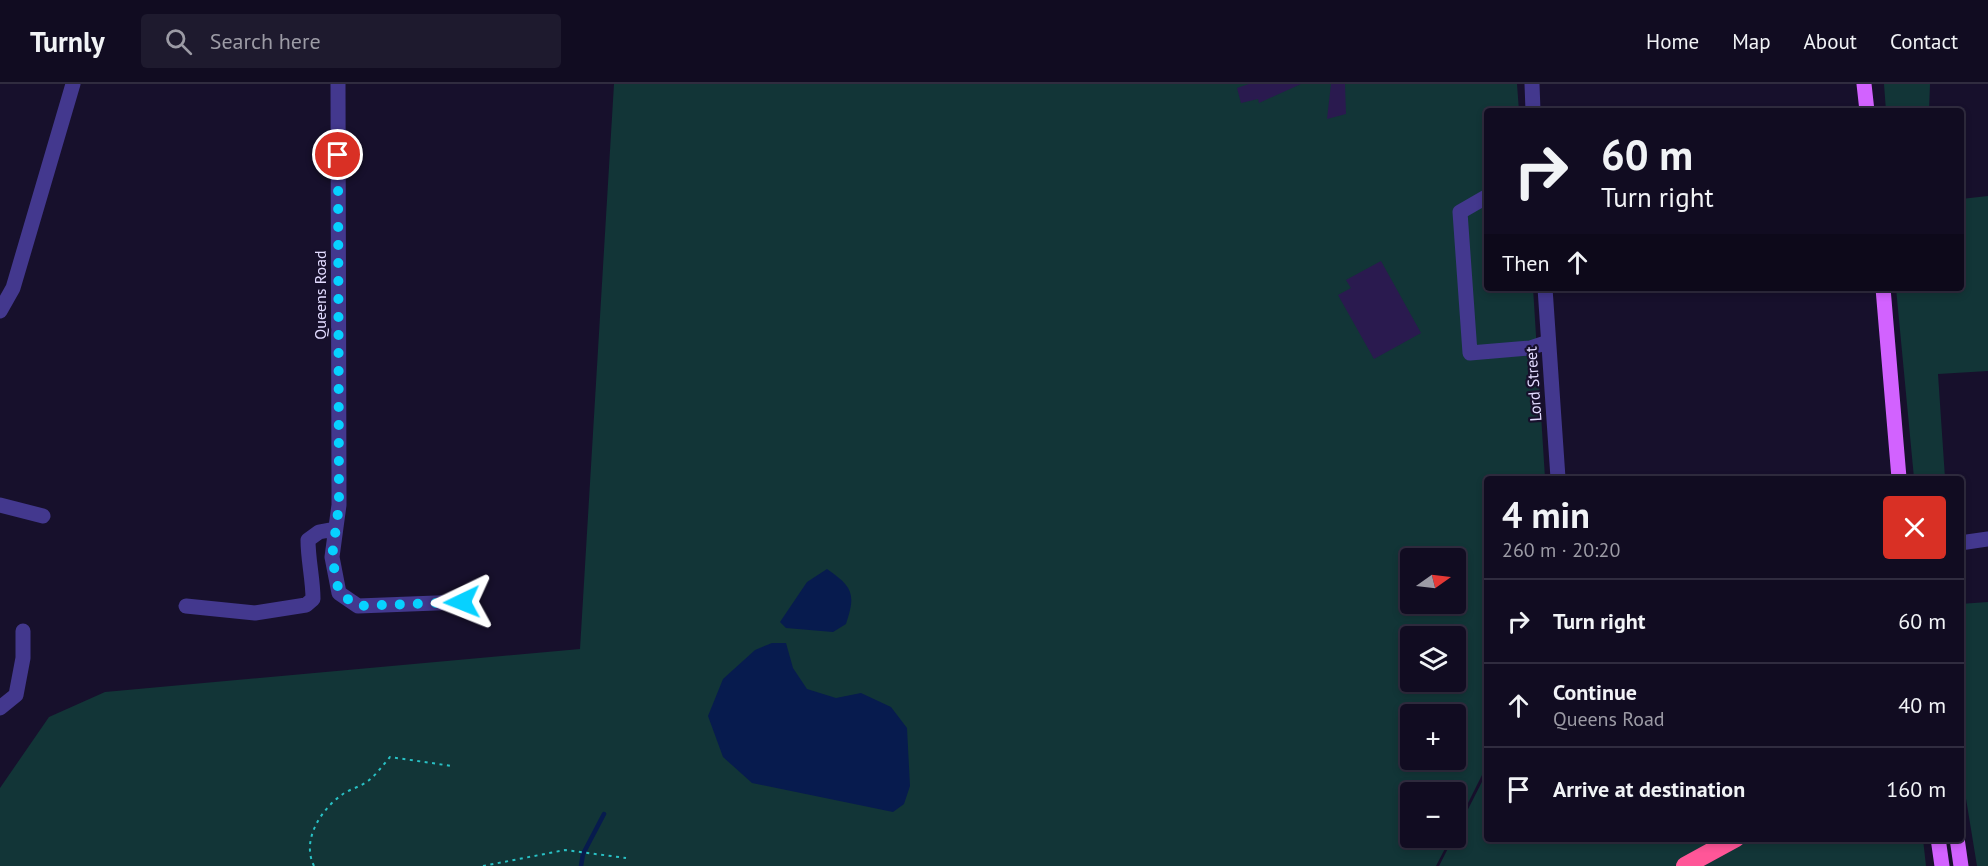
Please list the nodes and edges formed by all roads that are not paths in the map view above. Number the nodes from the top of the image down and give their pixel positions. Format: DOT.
graph roads {
  1 [pos="73,84"];
  2 [pos="338,84"];
  3 [pos="1532,84"];
  4 [pos="1864,84"];
  5 [pos="1533,108"];
  6 [pos="1867,108"];
  7 [pos="1484,198"];
  8 [pos="1545,291"];
  9 [pos="1883,291"];
  10 [pos="0,311"];
  11 [pos="1548,342"];
  12 [pos="1558,476"];
  13 [pos="1899,476"];
  14 [pos="0,505"];
  15 [pos="43,516"];
  16 [pos="335,529"];
  17 [pos="1988,539"];
  18 [pos="1964,542"];
  19 [pos="462,602"];
  20 [pos="186,606"];
  21 [pos="23,632"];
  22 [pos="0,708"];
  23 [pos="1729,842"];
  24 [pos="1939,842"];
  25 [pos="1958,842"];
  26 [pos="1685,866"];
  27 [pos="1942,866"];
  28 [pos="1961,866"];
  1 -- 10 [label="street"];
  2 -- 16 [label="street, Queens Road"];
  3 -- 5 [label="street"];
  4 -- 6 [label="main road"];
  7 -- 11 [label="street"];
  8 -- 11 [label="street, Lord Street"];
  9 -- 13 [label="main road"];
  11 -- 12 [label="street, Lord Street"];
  14 -- 15 [label="street"];
  16 -- 19 [label="street, Queens Road"];
  16 -- 20 [label="street"];
  17 -- 18 [label="street"];
  21 -- 22 [label="street"];
  23 -- 26 [label="highway"];
  24 -- 27 [label="main road"];
  25 -- 28 [label="main road"];
}
